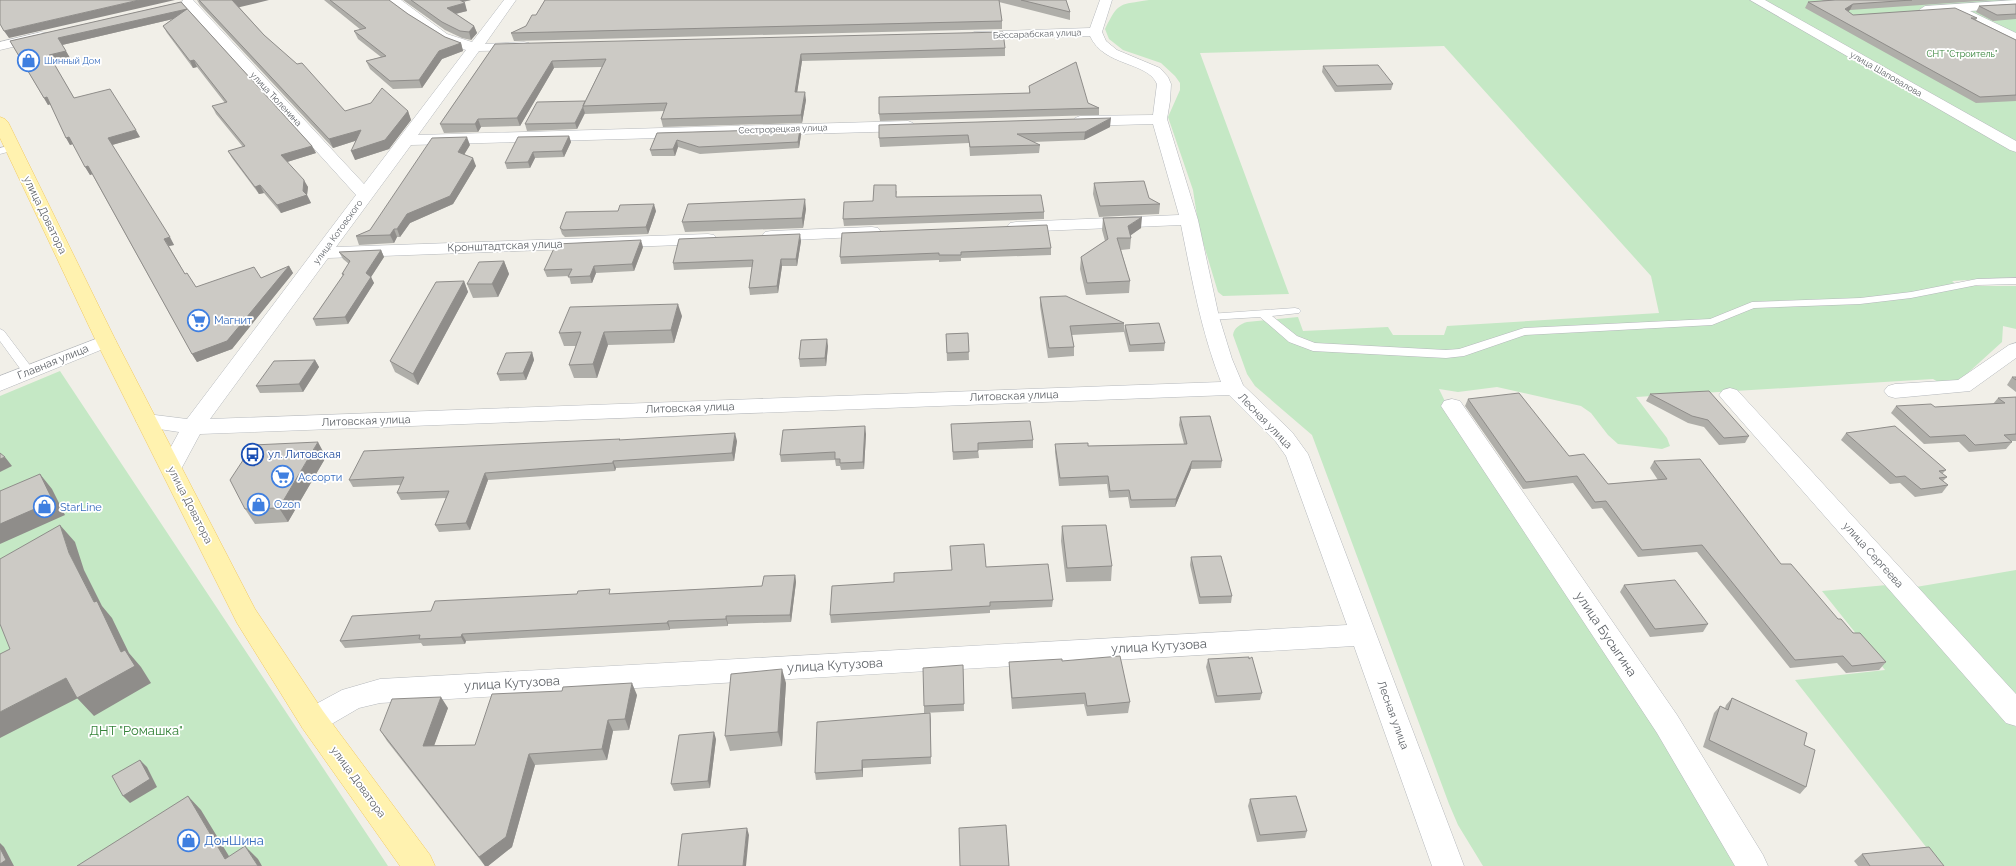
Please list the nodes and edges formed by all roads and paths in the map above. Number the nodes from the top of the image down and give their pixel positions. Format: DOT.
graph roads {
  1 [pos="393,0"];
  2 [pos="510,0"];
  3 [pos="1106,0"];
  4 [pos="1756,0"];
  5 [pos="1936,0"];
  6 [pos="193,1"];
  7 [pos="2016,4"];
  8 [pos="173,6"];
  9 [pos="1953,8"];
  10 [pos="1914,11"];
  11 [pos="1095,32"];
  12 [pos="52,34"];
  13 [pos="958,36"];
  14 [pos="2016,38"];
  15 [pos="0,46"];
  16 [pos="539,46"];
  17 [pos="476,47"];
  18 [pos="1159,119"];
  19 [pos="1064,121"];
  20 [pos="0,122"];
  21 [pos="922,125"];
  22 [pos="407,140"];
  23 [pos="2016,147"];
  24 [pos="6,150"];
  25 [pos="365,195"];
  26 [pos="1189,220"];
  27 [pos="999,228"];
  28 [pos="887,232"];
  29 [pos="752,237"];
  30 [pos="721,238"];
  31 [pos="324,253"];
  32 [pos="2016,281"];
  33 [pos="1295,311"];
  34 [pos="1263,314"];
  35 [pos="1209,317"];
  36 [pos="0,333"];
  37 [pos="106,341"];
  38 [pos="2016,349"];
  39 [pos="28,371"];
  40 [pos="0,384"];
  41 [pos="1234,388"];
  42 [pos="1895,392"];
  43 [pos="1730,395"];
  44 [pos="1452,406"];
  45 [pos="147,421"];
  46 [pos="193,427"];
  47 [pos="171,467"];
  48 [pos="1364,634"];
  49 [pos="2016,714"];
  50 [pos="313,720"];
  51 [pos="418,866"];
  52 [pos="1448,866"];
  53 [pos="1752,866"];
  1 -- 17 [label="street"];
  2 -- 17 [label="street, улица Котовского"];
  3 -- 11 [label="street"];
  4 -- 23 [label="street, улица Шаповалова"];
  5 -- 9 [label="street"];
  6 -- 8 [label="street"];
  6 -- 25 [label="street, улица Тюленина"];
  7 -- 9 [label="street"];
  9 -- 10 [label="street"];
  9 -- 14 [label="street"];
  11 -- 13 [label="street, Бессарабская улица"];
  11 -- 18 [label="street, Лесная улица"];
  12 -- 15 [label="street"];
  16 -- 17 [label="street"];
  17 -- 22 [label="street, улица Котовского"];
  18 -- 19 [label="street"];
  18 -- 26 [label="street, Лесная улица"];
  20 -- 24 [label="main road, улица Доватора"];
  21 -- 22 [label="street, Сестрорецкая улица"];
  22 -- 25 [label="street, улица Котовского"];
  24 -- 37 [label="main road, улица Доватора"];
  25 -- 31 [label="street, улица Котовского"];
  26 -- 27 [label="street"];
  26 -- 35 [label="street, Лесная улица"];
  28 -- 29 [label="street"];
  30 -- 31 [label="street, Кронштадтская улица"];
  31 -- 46 [label="street, улица Котовского"];
  32 -- 34 [label="lane"];
  33 -- 34 [label="lane"];
  34 -- 35 [label="lane"];
  35 -- 41 [label="street, Лесная улица"];
  36 -- 39 [label="lane"];
  37 -- 39 [label="street, Главная улица"];
  37 -- 45 [label="main road, улица Доватора"];
  38 -- 42 [label="street"];
  39 -- 40 [label="street, Главная улица"];
  41 -- 46 [label="street, Литовская улица"];
  41 -- 48 [label="street, Лесная улица"];
  43 -- 49 [label="street, улица Сергеева"];
  44 -- 53 [label="street, улица Бусыгина"];
  45 -- 46 [label="street, Литовская улица"];
  45 -- 47 [label="main road, улица Доватора"];
  46 -- 47 [label="street, улица Котовского"];
  47 -- 50 [label="main road, улица Доватора"];
  48 -- 50 [label="street, улица Кутузова"];
  48 -- 52 [label="street, Лесная улица"];
  50 -- 51 [label="main road, улица Доватора"];
}
